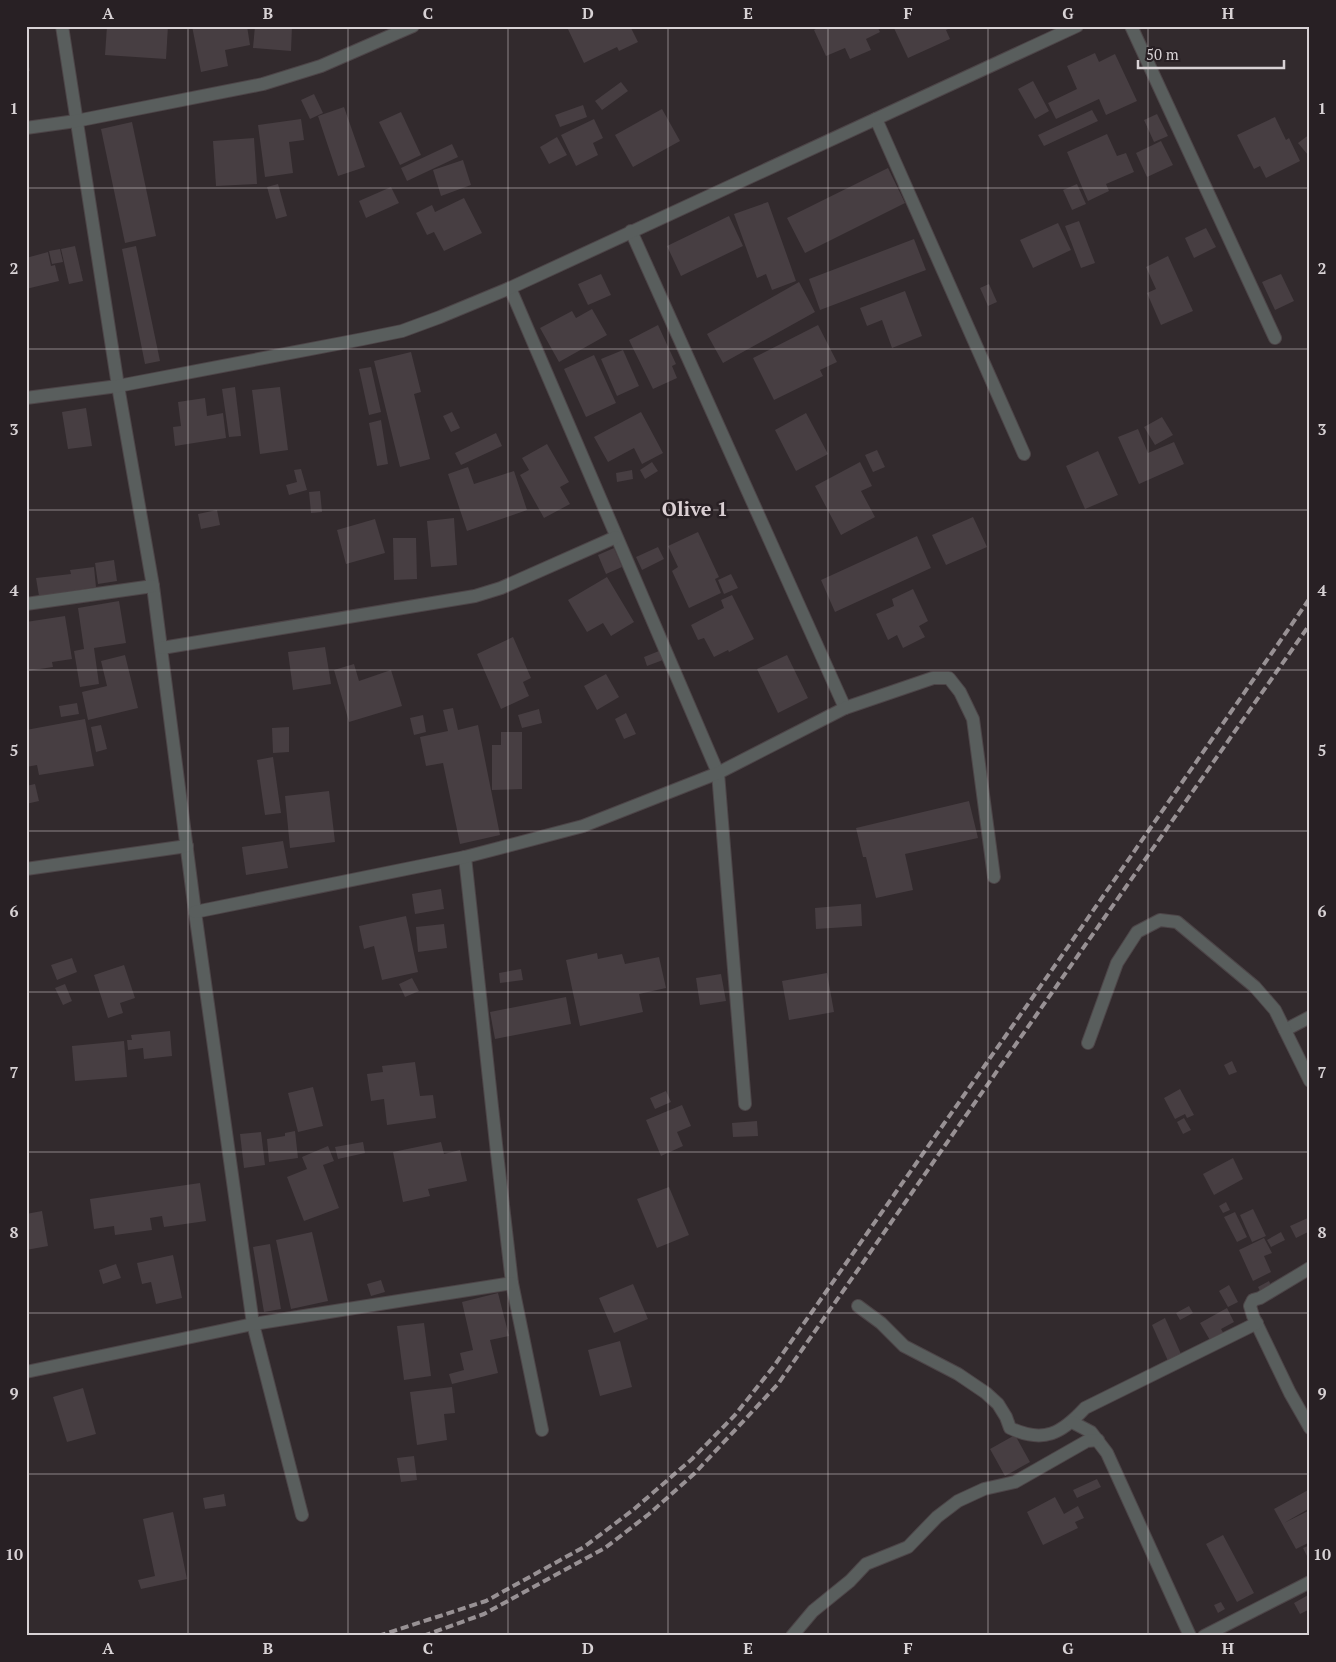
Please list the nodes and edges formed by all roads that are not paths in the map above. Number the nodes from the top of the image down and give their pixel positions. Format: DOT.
graph roads {
  1 [pos="62,26"];
  2 [pos="413,26"];
  3 [pos="1077,26"];
  4 [pos="1130,26"];
  5 [pos="876,118"];
  6 [pos="76,121"];
  7 [pos="26,128"];
  8 [pos="631,231"];
  9 [pos="510,288"];
  10 [pos="1275,338"];
  11 [pos="118,386"];
  12 [pos="26,398"];
  13 [pos="1024,454"];
  14 [pos="616,537"];
  15 [pos="154,586"];
  16 [pos="26,604"];
  17 [pos="162,648"];
  18 [pos="845,708"];
  19 [pos="718,772"];
  20 [pos="187,846"];
  21 [pos="465,857"];
  22 [pos="26,869"];
  23 [pos="994,877"];
  24 [pos="194,912"];
  25 [pos="1310,1017"];
  26 [pos="1285,1030"];
  27 [pos="1088,1043"];
  28 [pos="1310,1081"];
  29 [pos="744,1104"];
  30 [pos="1310,1268"];
  31 [pos="512,1283"];
  32 [pos="858,1306"];
  33 [pos="253,1324"];
  34 [pos="1257,1324"];
  35 [pos="26,1372"];
  36 [pos="1072,1422"];
  37 [pos="1310,1428"];
  38 [pos="542,1430"];
  39 [pos="1098,1440"];
  40 [pos="302,1515"];
  41 [pos="1310,1582"];
  42 [pos="792,1636"];
  43 [pos="1190,1636"];
  44 [pos="1204,1636"];
  1 -- 6 [label="street"];
  2 -- 6 [label="street"];
  3 -- 5 [label="street"];
  4 -- 10 [label="street"];
  5 -- 8 [label="street"];
  5 -- 13 [label="street"];
  6 -- 7 [label="street"];
  6 -- 11 [label="street"];
  8 -- 9 [label="street"];
  8 -- 18 [label="street"];
  9 -- 11 [label="street"];
  9 -- 14 [label="street"];
  11 -- 12 [label="street"];
  11 -- 15 [label="street"];
  14 -- 17 [label="street"];
  14 -- 19 [label="street"];
  15 -- 16 [label="street"];
  15 -- 17 [label="street"];
  17 -- 20 [label="street"];
  18 -- 19 [label="street"];
  18 -- 23 [label="street"];
  19 -- 21 [label="street"];
  19 -- 29 [label="street"];
  20 -- 22 [label="street"];
  20 -- 24 [label="street"];
  21 -- 24 [label="street"];
  21 -- 31 [label="street"];
  24 -- 33 [label="street"];
  25 -- 26 [label="street"];
  26 -- 27 [label="street"];
  26 -- 28 [label="street"];
  30 -- 34 [label="street"];
  31 -- 33 [label="street"];
  31 -- 38 [label="street"];
  32 -- 36 [label="street"];
  33 -- 35 [label="street"];
  33 -- 40 [label="street"];
  34 -- 36 [label="street"];
  34 -- 37 [label="street"];
  36 -- 39 [label="street"];
  39 -- 42 [label="street"];
  39 -- 43 [label="street"];
  41 -- 44 [label="street"];
}
